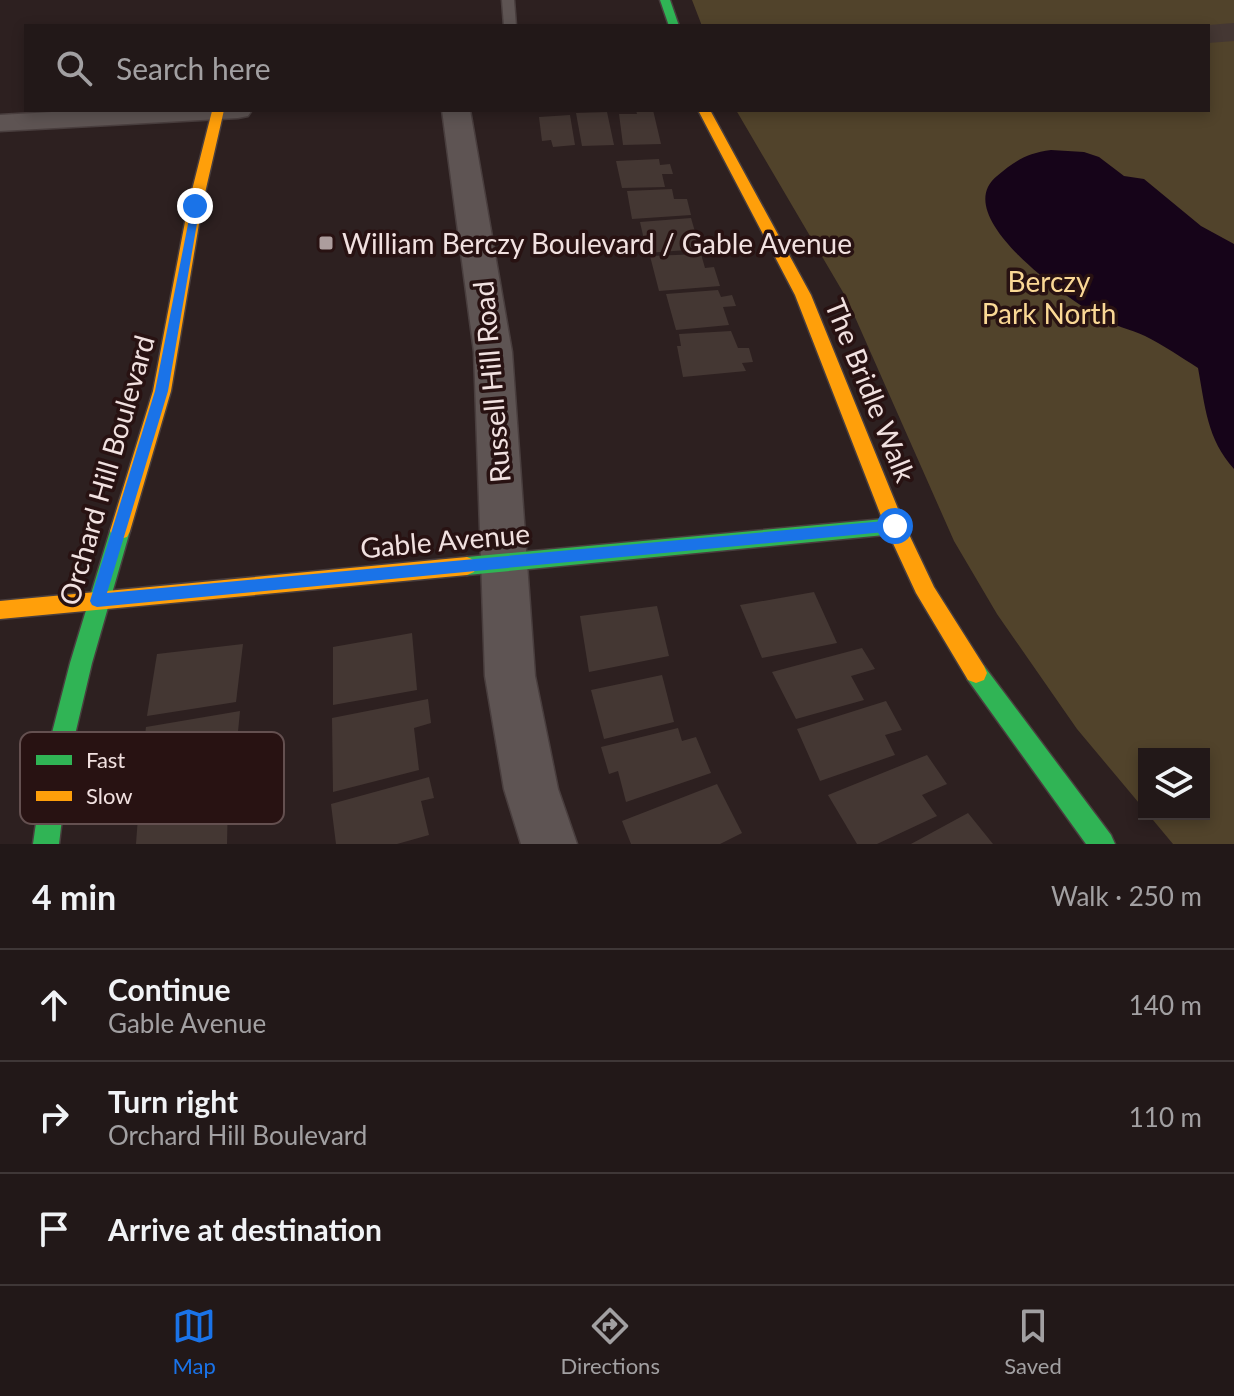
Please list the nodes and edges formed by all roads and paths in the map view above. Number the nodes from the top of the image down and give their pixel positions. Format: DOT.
graph roads {
  1 [pos="508,0"];
  2 [pos="665,0"];
  3 [pos="510,24"];
  4 [pos="673,24"];
  5 [pos="200,112"];
  6 [pos="218,112"];
  7 [pos="456,112"];
  8 [pos="705,112"];
  9 [pos="0,123"];
  10 [pos="895,526"];
  11 [pos="504,563"];
  12 [pos="97,601"];
  13 [pos="0,610"];
  14 [pos="64,732"];
  15 [pos="49,824"];
  16 [pos="46,844"];
  17 [pos="549,844"];
  18 [pos="1102,844"];
  1 -- 3 [label="lane"];
  2 -- 4 [label="street"];
  5 -- 9 [label="street"];
  6 -- 12 [label="street, Orchard Hill Boulevard"];
  7 -- 11 [label="street, Russell Hill Road"];
  8 -- 10 [label="street, The Bridle Walk"];
  10 -- 11 [label="street, Gable Avenue"];
  10 -- 18 [label="street, The Bridle Walk"];
  11 -- 12 [label="street, Gable Avenue"];
  11 -- 17 [label="street, Russell Hill Road"];
  12 -- 13 [label="street, Gable Avenue"];
  12 -- 14 [label="street, Orchard Hill Boulevard"];
  15 -- 16 [label="street, Orchard Hill Boulevard"];
}
